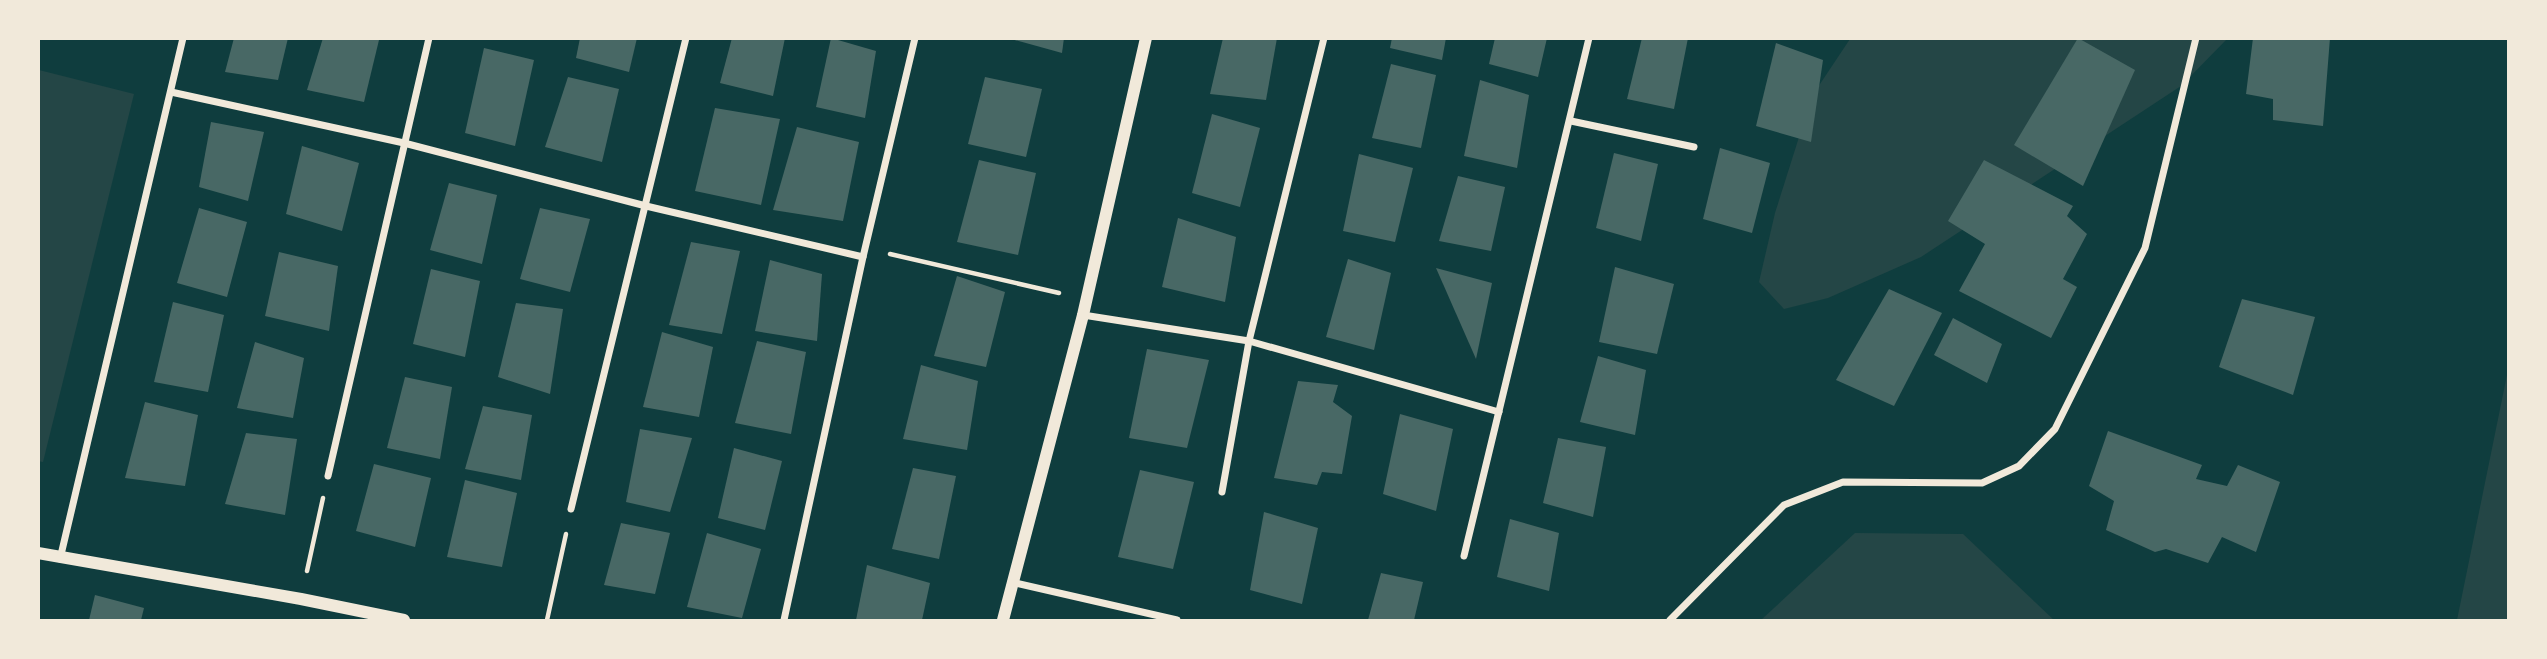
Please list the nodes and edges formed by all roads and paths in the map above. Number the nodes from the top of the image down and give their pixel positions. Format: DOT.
graph roads {
  1 [pos="183,38"];
  2 [pos="429,38"];
  3 [pos="686,38"];
  4 [pos="915,38"];
  5 [pos="1146,38"];
  6 [pos="1324,38"];
  7 [pos="1589,38"];
  8 [pos="2196,38"];
  9 [pos="171,92"];
  10 [pos="1571,121"];
  11 [pos="404,142"];
  12 [pos="1695,147"];
  13 [pos="646,206"];
  14 [pos="865,248"];
  15 [pos="863,257"];
  16 [pos="1086,299"];
  17 [pos="1083,314"];
  18 [pos="1249,341"];
  19 [pos="1499,412"];
  20 [pos="328,476"];
  21 [pos="1222,492"];
  22 [pos="571,509"];
  23 [pos="38,554"];
  24 [pos="1464,556"];
  25 [pos="60,559"];
  26 [pos="1011,583"];
  27 [pos="301,599"];
  28 [pos="404,621"];
  29 [pos="547,621"];
  30 [pos="784,621"];
  31 [pos="1003,621"];
  32 [pos="1177,621"];
  33 [pos="1670,621"];
  1 -- 9 [label="street"];
  2 -- 11 [label="street"];
  3 -- 13 [label="street"];
  4 -- 14 [label="street"];
  5 -- 16 [label="street"];
  6 -- 18 [label="street"];
  7 -- 10 [label="street"];
  8 -- 33 [label="street"];
  9 -- 11 [label="street"];
  9 -- 25 [label="street"];
  10 -- 12 [label="street"];
  10 -- 19 [label="street"];
  11 -- 13 [label="street"];
  11 -- 20 [label="street"];
  13 -- 15 [label="street"];
  13 -- 22 [label="street"];
  14 -- 15 [label="street"];
  14 -- 16 [label="path"];
  15 -- 30 [label="street"];
  16 -- 17 [label="street"];
  17 -- 18 [label="street"];
  17 -- 26 [label="street"];
  18 -- 19 [label="street"];
  18 -- 21 [label="street"];
  19 -- 24 [label="street"];
  20 -- 27 [label="path"];
  22 -- 29 [label="path"];
  23 -- 25 [label="street"];
  25 -- 27 [label="street"];
  26 -- 31 [label="street"];
  26 -- 32 [label="street"];
  27 -- 28 [label="street"];
}
